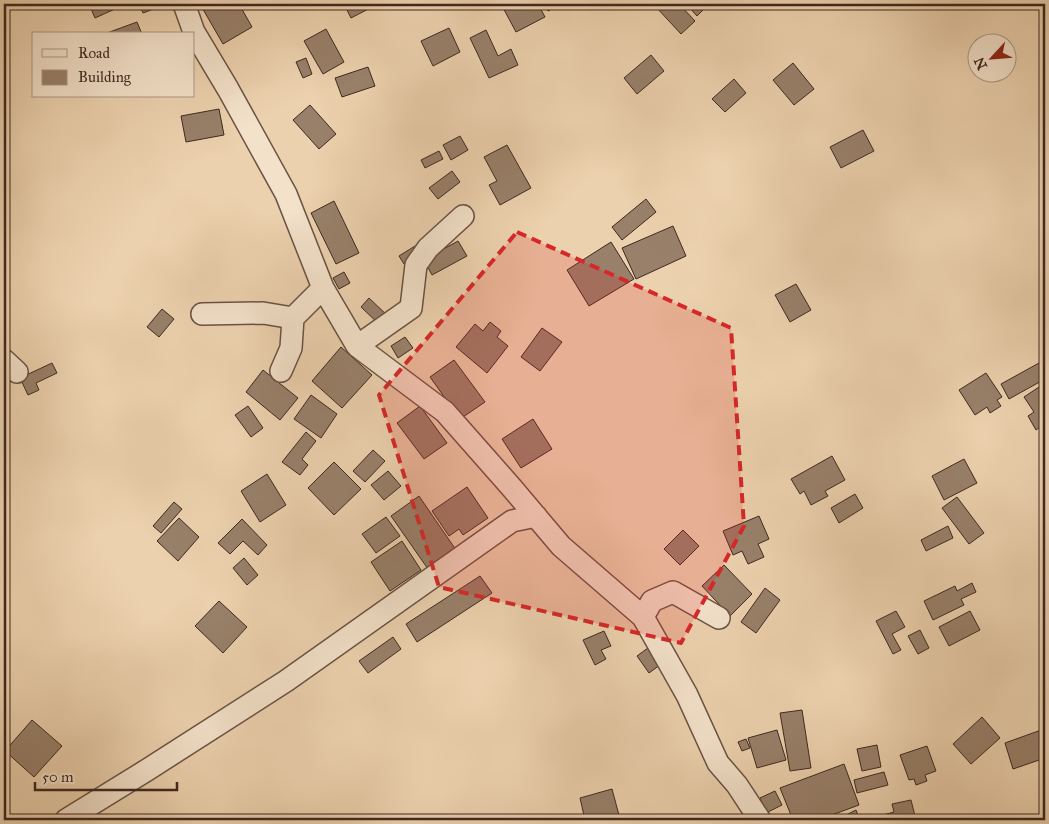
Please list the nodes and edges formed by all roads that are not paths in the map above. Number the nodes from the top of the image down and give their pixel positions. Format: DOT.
graph roads {
  1 [pos="184,4"];
  2 [pos="194,32"];
  3 [pos="195,34"];
  4 [pos="463,216"];
  5 [pos="323,288"];
  6 [pos="202,314"];
  7 [pos="293,318"];
  8 [pos="357,346"];
  9 [pos="281,371"];
  10 [pos="536,516"];
  11 [pos="642,617"];
  12 [pos="719,618"];
  13 [pos="66,820"];
  14 [pos="760,820"];
  1 -- 2 [label="street"];
  3 -- 5 [label="street"];
  4 -- 8 [label="street"];
  5 -- 7 [label="street"];
  5 -- 8 [label="street"];
  6 -- 7 [label="street"];
  7 -- 9 [label="street"];
  8 -- 10 [label="street"];
  10 -- 11 [label="street"];
  10 -- 13 [label="street"];
  11 -- 12 [label="street"];
  11 -- 14 [label="street"];
}
